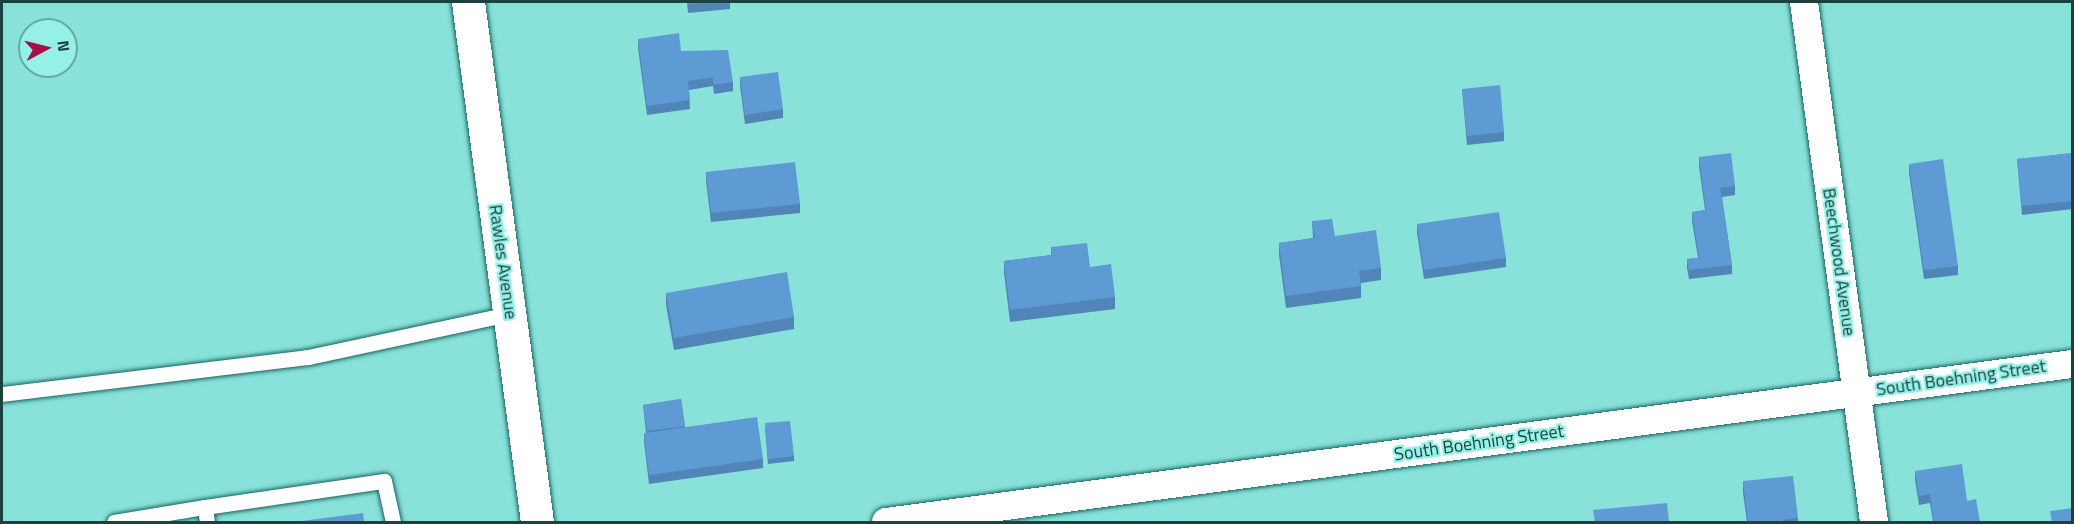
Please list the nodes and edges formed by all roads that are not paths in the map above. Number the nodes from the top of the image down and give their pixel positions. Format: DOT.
graph roads {
  1 [pos="468,2"];
  2 [pos="1804,2"];
  3 [pos="509,314"];
  4 [pos="2073,364"];
  5 [pos="1857,392"];
  6 [pos="2,394"];
  7 [pos="206,515"];
  8 [pos="114,522"];
  9 [pos="393,522"];
  10 [pos="537,522"];
  11 [pos="886,522"];
  12 [pos="1874,522"];
  1 -- 3 [label="street, Rawles Avenue"];
  2 -- 5 [label="street, Beechwood Avenue"];
  3 -- 6 [label="lane"];
  3 -- 10 [label="street, Rawles Avenue"];
  4 -- 5 [label="street, South Boehning Street"];
  5 -- 11 [label="street, South Boehning Street"];
  5 -- 12 [label="street, Beechwood Avenue"];
  7 -- 8 [label="lane"];
  7 -- 9 [label="lane"];
}
